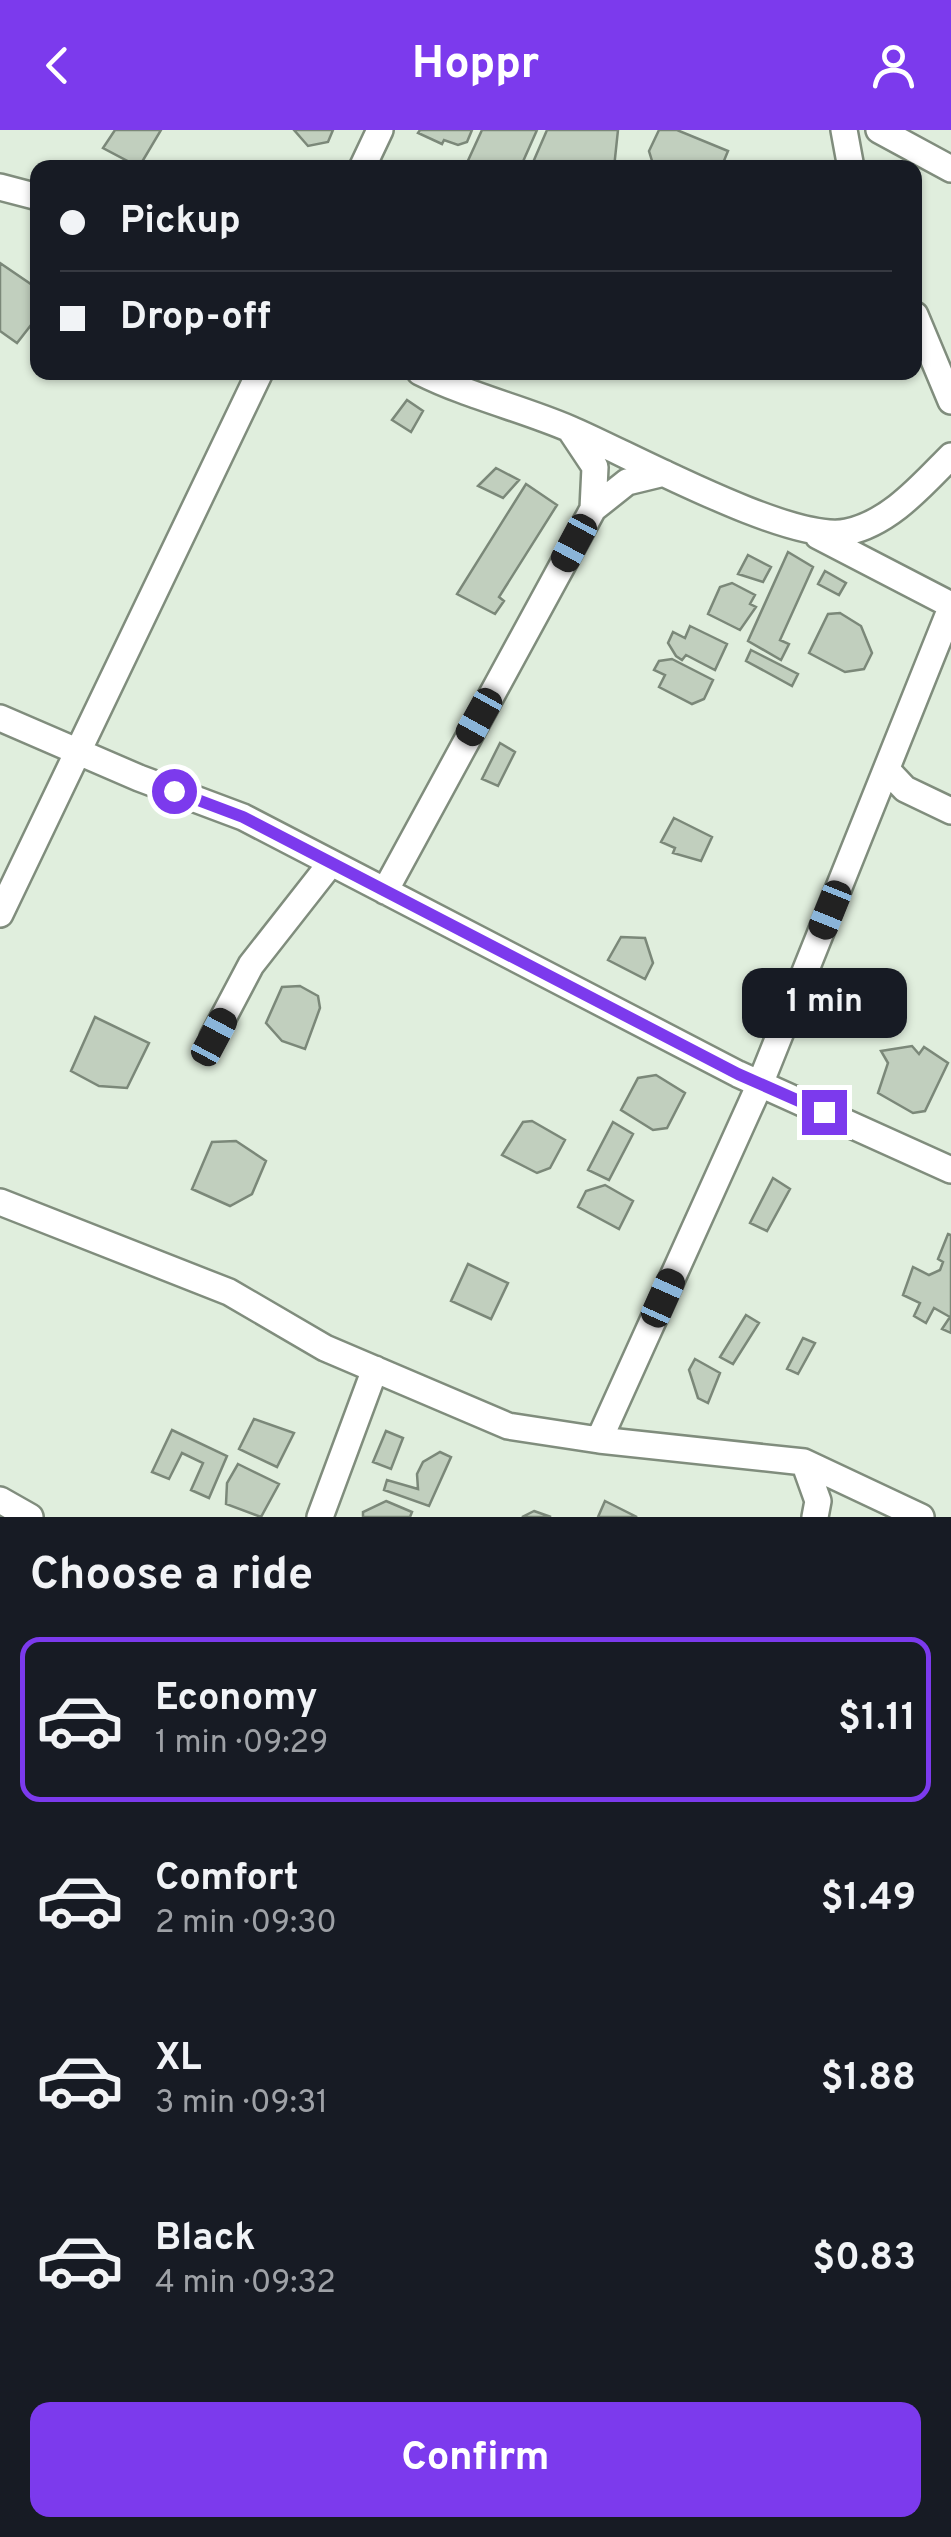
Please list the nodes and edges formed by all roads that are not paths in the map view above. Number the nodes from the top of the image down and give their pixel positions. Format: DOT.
graph roads {
  1 [pos="380,130"];
  2 [pos="844,130"];
  3 [pos="879,130"];
  4 [pos="366,160"];
  5 [pos="850,160"];
  6 [pos="951,170"];
  7 [pos="0,187"];
  8 [pos="30,196"];
  9 [pos="922,332"];
  10 [pos="256,380"];
  11 [pos="441,380"];
  12 [pos="951,401"];
  13 [pos="569,428"];
  14 [pos="951,456"];
  15 [pos="664,473"];
  16 [pos="593,508"];
  17 [pos="808,531"];
  18 [pos="951,606"];
  19 [pos="0,718"];
  20 [pos="77,751"];
  21 [pos="887,770"];
  22 [pos="951,811"];
  23 [pos="331,863"];
  24 [pos="385,891"];
  25 [pos="0,914"];
  26 [pos="214,1037"];
  27 [pos="760,1084"];
  28 [pos="951,1170"];
  29 [pos="0,1202"];
  30 [pos="376,1369"];
  31 [pos="598,1440"];
  32 [pos="804,1462"];
  33 [pos="0,1500"];
  34 [pos="30,1517"];
  35 [pos="320,1517"];
  36 [pos="814,1517"];
  37 [pos="922,1517"];
  1 -- 4 [label="street"];
  2 -- 5 [label="street"];
  3 -- 6 [label="street"];
  7 -- 8 [label="street"];
  9 -- 12 [label="street"];
  10 -- 20 [label="street"];
  11 -- 13 [label="street"];
  13 -- 15 [label="street"];
  13 -- 16 [label="street"];
  14 -- 17 [label="street"];
  15 -- 16 [label="street"];
  15 -- 17 [label="street"];
  16 -- 24 [label="street"];
  17 -- 18 [label="street"];
  18 -- 21 [label="street"];
  19 -- 20 [label="street"];
  20 -- 23 [label="street"];
  20 -- 25 [label="street"];
  21 -- 22 [label="street"];
  21 -- 27 [label="street"];
  23 -- 24 [label="street"];
  23 -- 26 [label="street"];
  24 -- 27 [label="street"];
  27 -- 28 [label="street"];
  27 -- 31 [label="street"];
  29 -- 30 [label="street"];
  30 -- 31 [label="street"];
  30 -- 35 [label="street"];
  31 -- 32 [label="street"];
  32 -- 36 [label="street"];
  32 -- 37 [label="street"];
  33 -- 34 [label="street"];
}
